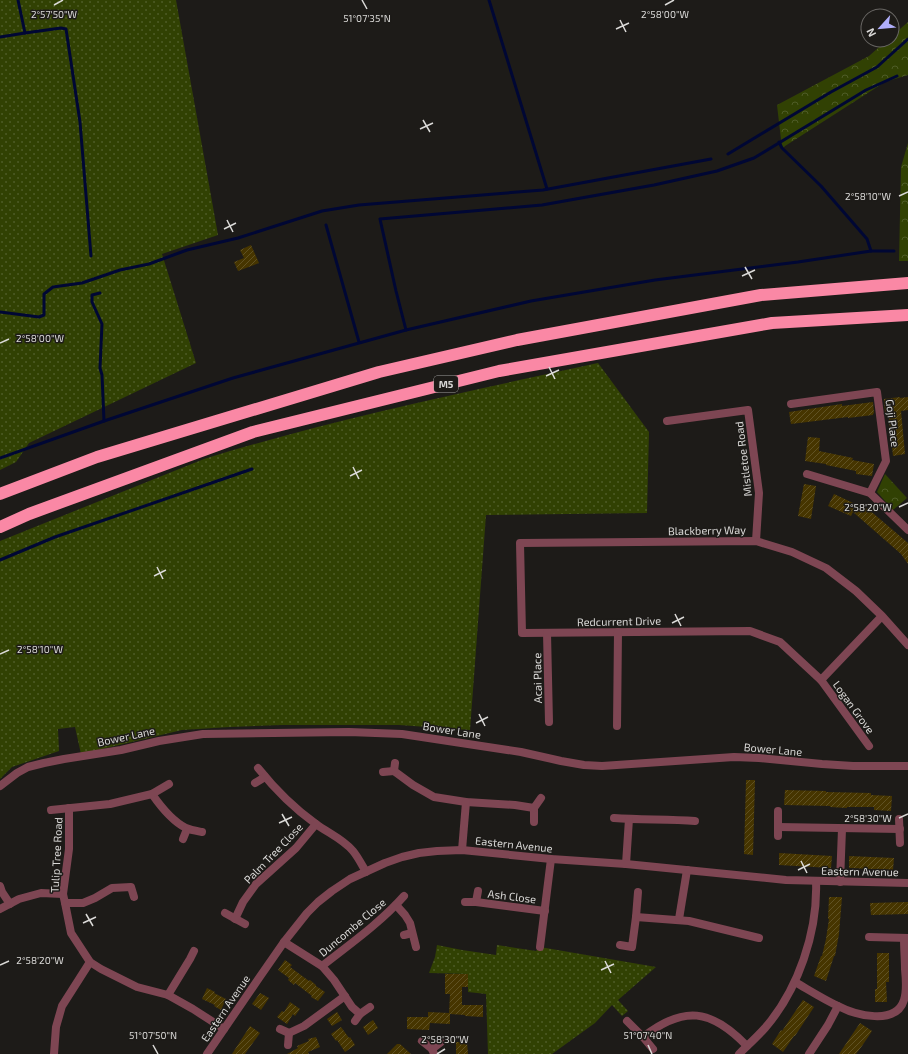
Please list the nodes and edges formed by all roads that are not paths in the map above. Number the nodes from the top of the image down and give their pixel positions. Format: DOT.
graph roads {
  1 [pos="908,283"];
  2 [pos="908,314"];
  3 [pos="791,404"];
  4 [pos="667,421"];
  5 [pos="808,474"];
  6 [pos="870,493"];
  7 [pos="0,494"];
  8 [pos="0,527"];
  9 [pos="908,530"];
  10 [pos="756,541"];
  11 [pos="520,543"];
  12 [pos="882,616"];
  13 [pos="618,632"];
  14 [pos="548,633"];
  15 [pos="908,644"];
  16 [pos="821,680"];
  17 [pos="549,722"];
  18 [pos="617,726"];
  19 [pos="869,746"];
  20 [pos="908,766"];
  21 [pos="258,768"];
  22 [pos="383,772"];
  23 [pos="265,777"];
  24 [pos="255,783"];
  25 [pos="169,784"];
  26 [pos="0,786"];
  27 [pos="152,794"];
  28 [pos="541,798"];
  29 [pos="466,802"];
  30 [pos="69,808"];
  31 [pos="534,808"];
  32 [pos="51,810"];
  33 [pos="778,811"];
  34 [pos="614,818"];
  35 [pos="629,819"];
  36 [pos="899,819"];
  37 [pos="695,821"];
  38 [pos="534,822"];
  39 [pos="316,824"];
  40 [pos="778,827"];
  41 [pos="187,829"];
  42 [pos="842,829"];
  43 [pos="900,829"];
  44 [pos="202,832"];
  45 [pos="778,836"];
  46 [pos="182,839"];
  47 [pos="900,843"];
  48 [pos="462,850"];
  49 [pos="551,859"];
  50 [pos="626,864"];
  51 [pos="687,870"];
  52 [pos="366,872"];
  53 [pos="816,881"];
  54 [pos="840,882"];
  55 [pos="908,883"];
  56 [pos="0,886"];
  57 [pos="478,891"];
  58 [pos="638,892"];
  59 [pos="63,894"];
  60 [pos="404,896"];
  61 [pos="134,897"];
  62 [pos="465,902"];
  63 [pos="476,902"];
  64 [pos="65,903"];
  65 [pos="10,904"];
  66 [pos="396,905"];
  67 [pos="0,909"];
  68 [pos="545,911"];
  69 [pos="224,913"];
  70 [pos="636,916"];
  71 [pos="235,919"];
  72 [pos="679,920"];
  73 [pos="245,924"];
  74 [pos="870,937"];
  75 [pos="759,938"];
  76 [pos="906,938"];
  77 [pos="284,942"];
  78 [pos="620,945"];
  79 [pos="540,946"];
  80 [pos="416,947"];
  81 [pos="194,951"];
  82 [pos="90,962"];
  83 [pos="322,966"];
  84 [pos="795,982"];
  85 [pos="168,995"];
  86 [pos="345,996"];
  87 [pos="838,1006"];
  88 [pos="370,1007"];
  89 [pos="628,1021"];
  90 [pos="280,1029"];
  91 [pos="224,1030"];
  92 [pos="289,1034"];
  93 [pos="643,1037"];
  94 [pos="422,1041"];
  95 [pos="441,1042"];
  96 [pos="288,1045"];
  97 [pos="747,1046"];
  98 [pos="653,1049"];
  99 [pos="433,1052"];
  100 [pos="54,1054"];
  101 [pos="207,1054"];
  102 [pos="739,1054"];
  103 [pos="809,1054"];
  1 -- 7 [label="highway"];
  2 -- 8 [label="highway, M5"];
  3 -- 6 [label="street, Goji Place"];
  4 -- 10 [label="street, Mistletoe Road"];
  5 -- 6 [label="street"];
  6 -- 9 [label="street"];
  10 -- 11 [label="street, Blackberry Way"];
  10 -- 12 [label="street, Blackberry Way"];
  11 -- 14 [label="street, Redcurrent Drive"];
  12 -- 15 [label="street, Blackberry Way"];
  12 -- 16 [label="street"];
  13 -- 14 [label="street, Redcurrent Drive"];
  13 -- 16 [label="street, Redcurrent Drive"];
  13 -- 18 [label="street"];
  14 -- 17 [label="street, Acai Place"];
  16 -- 19 [label="street, Logan Grove"];
  20 -- 26 [label="street, Bower Lane"];
  21 -- 23 [label="street"];
  22 -- 29 [label="street"];
  23 -- 24 [label="street"];
  23 -- 39 [label="street"];
  25 -- 27 [label="street"];
  27 -- 30 [label="street"];
  27 -- 41 [label="street"];
  28 -- 31 [label="street"];
  29 -- 31 [label="street"];
  29 -- 48 [label="street"];
  30 -- 32 [label="street"];
  30 -- 59 [label="street, Tulip Tree Road"];
  31 -- 38 [label="street"];
  33 -- 40 [label="street"];
  34 -- 35 [label="street"];
  35 -- 37 [label="street"];
  35 -- 50 [label="street"];
  36 -- 43 [label="street"];
  39 -- 52 [label="street"];
  39 -- 71 [label="street, Palm Tree Close"];
  40 -- 42 [label="street"];
  40 -- 45 [label="street"];
  41 -- 44 [label="street"];
  41 -- 46 [label="street"];
  42 -- 43 [label="street"];
  42 -- 54 [label="street"];
  43 -- 47 [label="street"];
  48 -- 49 [label="street, Eastern Avenue"];
  48 -- 52 [label="street, Eastern Avenue"];
  49 -- 50 [label="street, Eastern Avenue"];
  49 -- 68 [label="street, Ash Close"];
  50 -- 51 [label="street, Eastern Avenue"];
  51 -- 53 [label="street, Eastern Avenue"];
  51 -- 72 [label="street"];
  52 -- 77 [label="street, Eastern Avenue"];
  53 -- 54 [label="street, Eastern Avenue"];
  53 -- 84 [label="street"];
  54 -- 55 [label="street, Eastern Avenue"];
  56 -- 65 [label="street"];
  57 -- 63 [label="street, Ash Close"];
  58 -- 70 [label="street"];
  59 -- 64 [label="street, Tulip Tree Road"];
  59 -- 65 [label="street"];
  60 -- 66 [label="street, Duncombe Close"];
  61 -- 64 [label="street, Tulip Tree Road"];
  62 -- 63 [label="street, Ash Close"];
  63 -- 68 [label="street, Ash Close"];
  64 -- 82 [label="street, Tulip Tree Road"];
  65 -- 67 [label="street"];
  66 -- 80 [label="street, Duncombe Close"];
  66 -- 83 [label="street, Duncombe Close"];
  68 -- 79 [label="street, Ash Close"];
  69 -- 71 [label="street"];
  70 -- 72 [label="street"];
  70 -- 78 [label="street"];
  71 -- 73 [label="street"];
  72 -- 75 [label="street"];
  74 -- 76 [label="street"];
  76 -- 87 [label="street"];
  77 -- 83 [label="street"];
  77 -- 91 [label="street, Eastern Avenue"];
  81 -- 85 [label="street"];
  82 -- 85 [label="street, Tulip Tree Road"];
  82 -- 100 [label="street"];
  83 -- 86 [label="street"];
  84 -- 87 [label="street"];
  84 -- 97 [label="street"];
  85 -- 91 [label="street, Tulip Tree Road"];
  86 -- 88 [label="street"];
  86 -- 92 [label="street"];
  87 -- 103 [label="street"];
  89 -- 93 [label="street"];
  90 -- 92 [label="street"];
  91 -- 101 [label="street, Eastern Avenue"];
  92 -- 96 [label="street"];
  93 -- 97 [label="street"];
  93 -- 98 [label="street"];
  94 -- 99 [label="street"];
  95 -- 99 [label="street"];
  97 -- 102 [label="street"];
}
